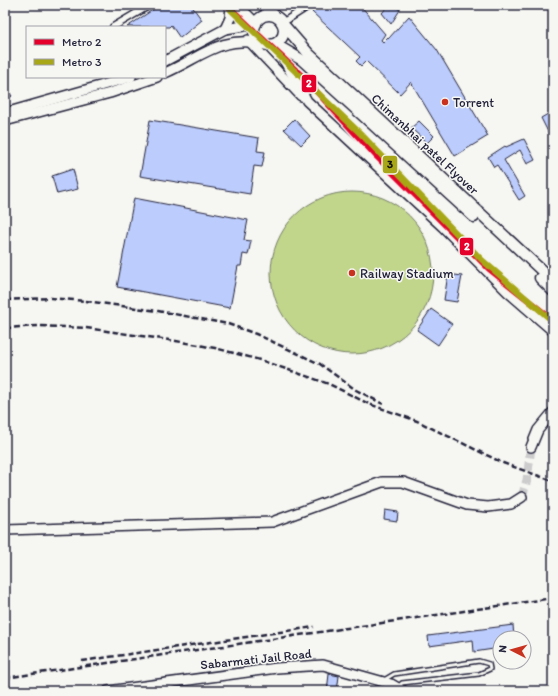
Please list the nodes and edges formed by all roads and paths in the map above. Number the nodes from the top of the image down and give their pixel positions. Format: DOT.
graph roads {
  1 [pos="150,5"];
  2 [pos="231,5"];
  3 [pos="237,5"];
  4 [pos="264,5"];
  5 [pos="310,5"];
  6 [pos="278,20"];
  7 [pos="256,24"];
  8 [pos="114,26"];
  9 [pos="225,29"];
  10 [pos="248,40"];
  11 [pos="263,44"];
  12 [pos="275,44"];
  13 [pos="306,57"];
  14 [pos="166,60"];
  15 [pos="166,73"];
  16 [pos="128,78"];
  17 [pos="154,78"];
  18 [pos="307,101"];
  19 [pos="5,113"];
  20 [pos="5,121"];
  21 [pos="553,281"];
  22 [pos="553,291"];
  23 [pos="553,331"];
  24 [pos="553,412"];
  25 [pos="530,447"];
  26 [pos="522,496"];
  27 [pos="5,530"];
  28 [pos="381,681"];
  29 [pos="400,689"];
  30 [pos="108,691"];
  1 -- 8 [label="street"];
  2 -- 9 [label="main road"];
  3 -- 7 [label="main road"];
  4 -- 6 [label="main road, Chimanbhai patel Flyover"];
  5 -- 6 [label="street"];
  6 -- 7 [label="main road"];
  6 -- 12 [label="main road"];
  6 -- 13 [label="main road, Chimanbhai patel Flyover"];
  7 -- 9 [label="main road"];
  7 -- 11 [label="main road"];
  9 -- 14 [label="main road"];
  10 -- 11 [label="main road"];
  10 -- 15 [label="main road"];
  10 -- 18 [label="main road"];
  11 -- 12 [label="main road"];
  12 -- 13 [label="main road, Chimanbhai patel Flyover"];
  12 -- 18 [label="main road"];
  13 -- 21 [label="main road, Chimanbhai patel Flyover"];
  13 -- 22 [label="main road, Chimanbhai patel Flyover"];
  16 -- 19 [label="main road"];
  17 -- 20 [label="main road"];
  18 -- 23 [label="main road"];
  24 -- 25 [label="main road"];
  26 -- 27 [label="main road"];
  28 -- 29 [label="main road, Sabarmati Jail Road"];
  28 -- 29 [label="lane"];
  28 -- 30 [label="main road, Sabarmati Jail Road"];
}
